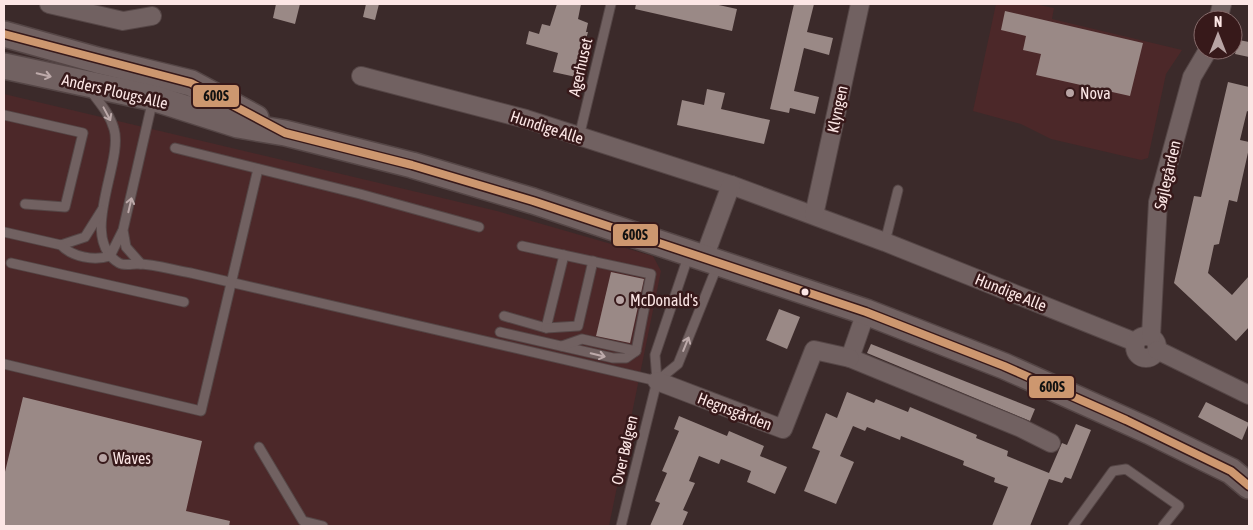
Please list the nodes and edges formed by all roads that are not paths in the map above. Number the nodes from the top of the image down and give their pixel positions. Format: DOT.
graph roads {
  1 [pos="49,4"];
  2 [pos="611,4"];
  3 [pos="860,4"];
  4 [pos="152,16"];
  5 [pos="4,34"];
  6 [pos="1202,60"];
  7 [pos="4,66"];
  8 [pos="361,76"];
  9 [pos="85,84"];
  10 [pos="152,85"];
  11 [pos="4,115"];
  12 [pos="579,138"];
  13 [pos="175,148"];
  14 [pos="258,169"];
  15 [pos="731,185"];
  16 [pos="898,190"];
  17 [pos="24,204"];
  18 [pos="102,210"];
  19 [pos="814,215"];
  20 [pos="479,227"];
  21 [pos="123,230"];
  22 [pos="4,232"];
  23 [pos="885,242"];
  24 [pos="61,245"];
  25 [pos="522,246"];
  26 [pos="564,255"];
  27 [pos="110,256"];
  28 [pos="704,258"];
  29 [pos="597,262"];
  30 [pos="11,263"];
  31 [pos="141,264"];
  32 [pos="231,282"];
  33 [pos="184,302"];
  34 [pos="866,312"];
  35 [pos="504,316"];
  36 [pos="546,328"];
  37 [pos="500,332"];
  38 [pos="1147,343"];
  39 [pos="850,358"];
  40 [pos="4,364"];
  41 [pos="657,381"];
  42 [pos="1249,395"];
  43 [pos="1051,443"];
  44 [pos="259,447"];
  45 [pos="1249,486"];
  46 [pos="323,526"];
  47 [pos="621,526"];
  48 [pos="1073,526"];
  49 [pos="1163,526"];
  1 -- 4 [label="street"];
  2 -- 12 [label="lane, Agerhuset"];
  3 -- 19 [label="street, Klyngen"];
  5 -- 10 [label="street, Anders Plougs Alle"];
  6 -- 38 [label="street, Søjlegården"];
  7 -- 9 [label="street, Anders Plougs Alle, one-way"];
  8 -- 12 [label="street, Hundige Alle"];
  9 -- 10 [label="street, Anders Plougs Alle"];
  9 -- 18 [label="lane, one-way"];
  21 -- 10 [label="lane, one-way"];
  10 -- 28 [label="street, Anders Plougs Alle"];
  11 -- 17 [label="lane"];
  12 -- 15 [label="street, Hundige Alle"];
  13 -- 14 [label="lane"];
  14 -- 20 [label="lane"];
  14 -- 32 [label="lane"];
  15 -- 19 [label="street, Hundige Alle"];
  15 -- 28 [label="street"];
  16 -- 23 [label="lane"];
  18 -- 24 [label="lane"];
  18 -- 27 [label="lane"];
  19 -- 23 [label="street, Hundige Alle"];
  21 -- 27 [label="lane"];
  21 -- 31 [label="lane"];
  22 -- 24 [label="lane"];
  23 -- 38 [label="street, Hundige Alle"];
  24 -- 27 [label="lane"];
  25 -- 26 [label="lane"];
  26 -- 29 [label="lane"];
  26 -- 36 [label="lane"];
  27 -- 31 [label="lane"];
  28 -- 34 [label="street, Anders Plougs Alle"];
  28 -- 41 [label="lane, Over Bølgen"];
  41 -- 28 [label="lane, one-way"];
  29 -- 36 [label="lane"];
  37 -- 29 [label="lane, one-way"];
  30 -- 33 [label="lane"];
  31 -- 32 [label="lane"];
  32 -- 40 [label="lane"];
  32 -- 41 [label="lane"];
  34 -- 39 [label="street"];
  34 -- 45 [label="street, Anders Plougs Alle"];
  35 -- 36 [label="lane"];
  38 -- 42 [label="street"];
  39 -- 41 [label="street, Hegnsgården"];
  39 -- 43 [label="street, Hegnsgården"];
  41 -- 47 [label="lane, Over Bølgen"];
  44 -- 46 [label="lane"];
  48 -- 49 [label="lane"];
}
